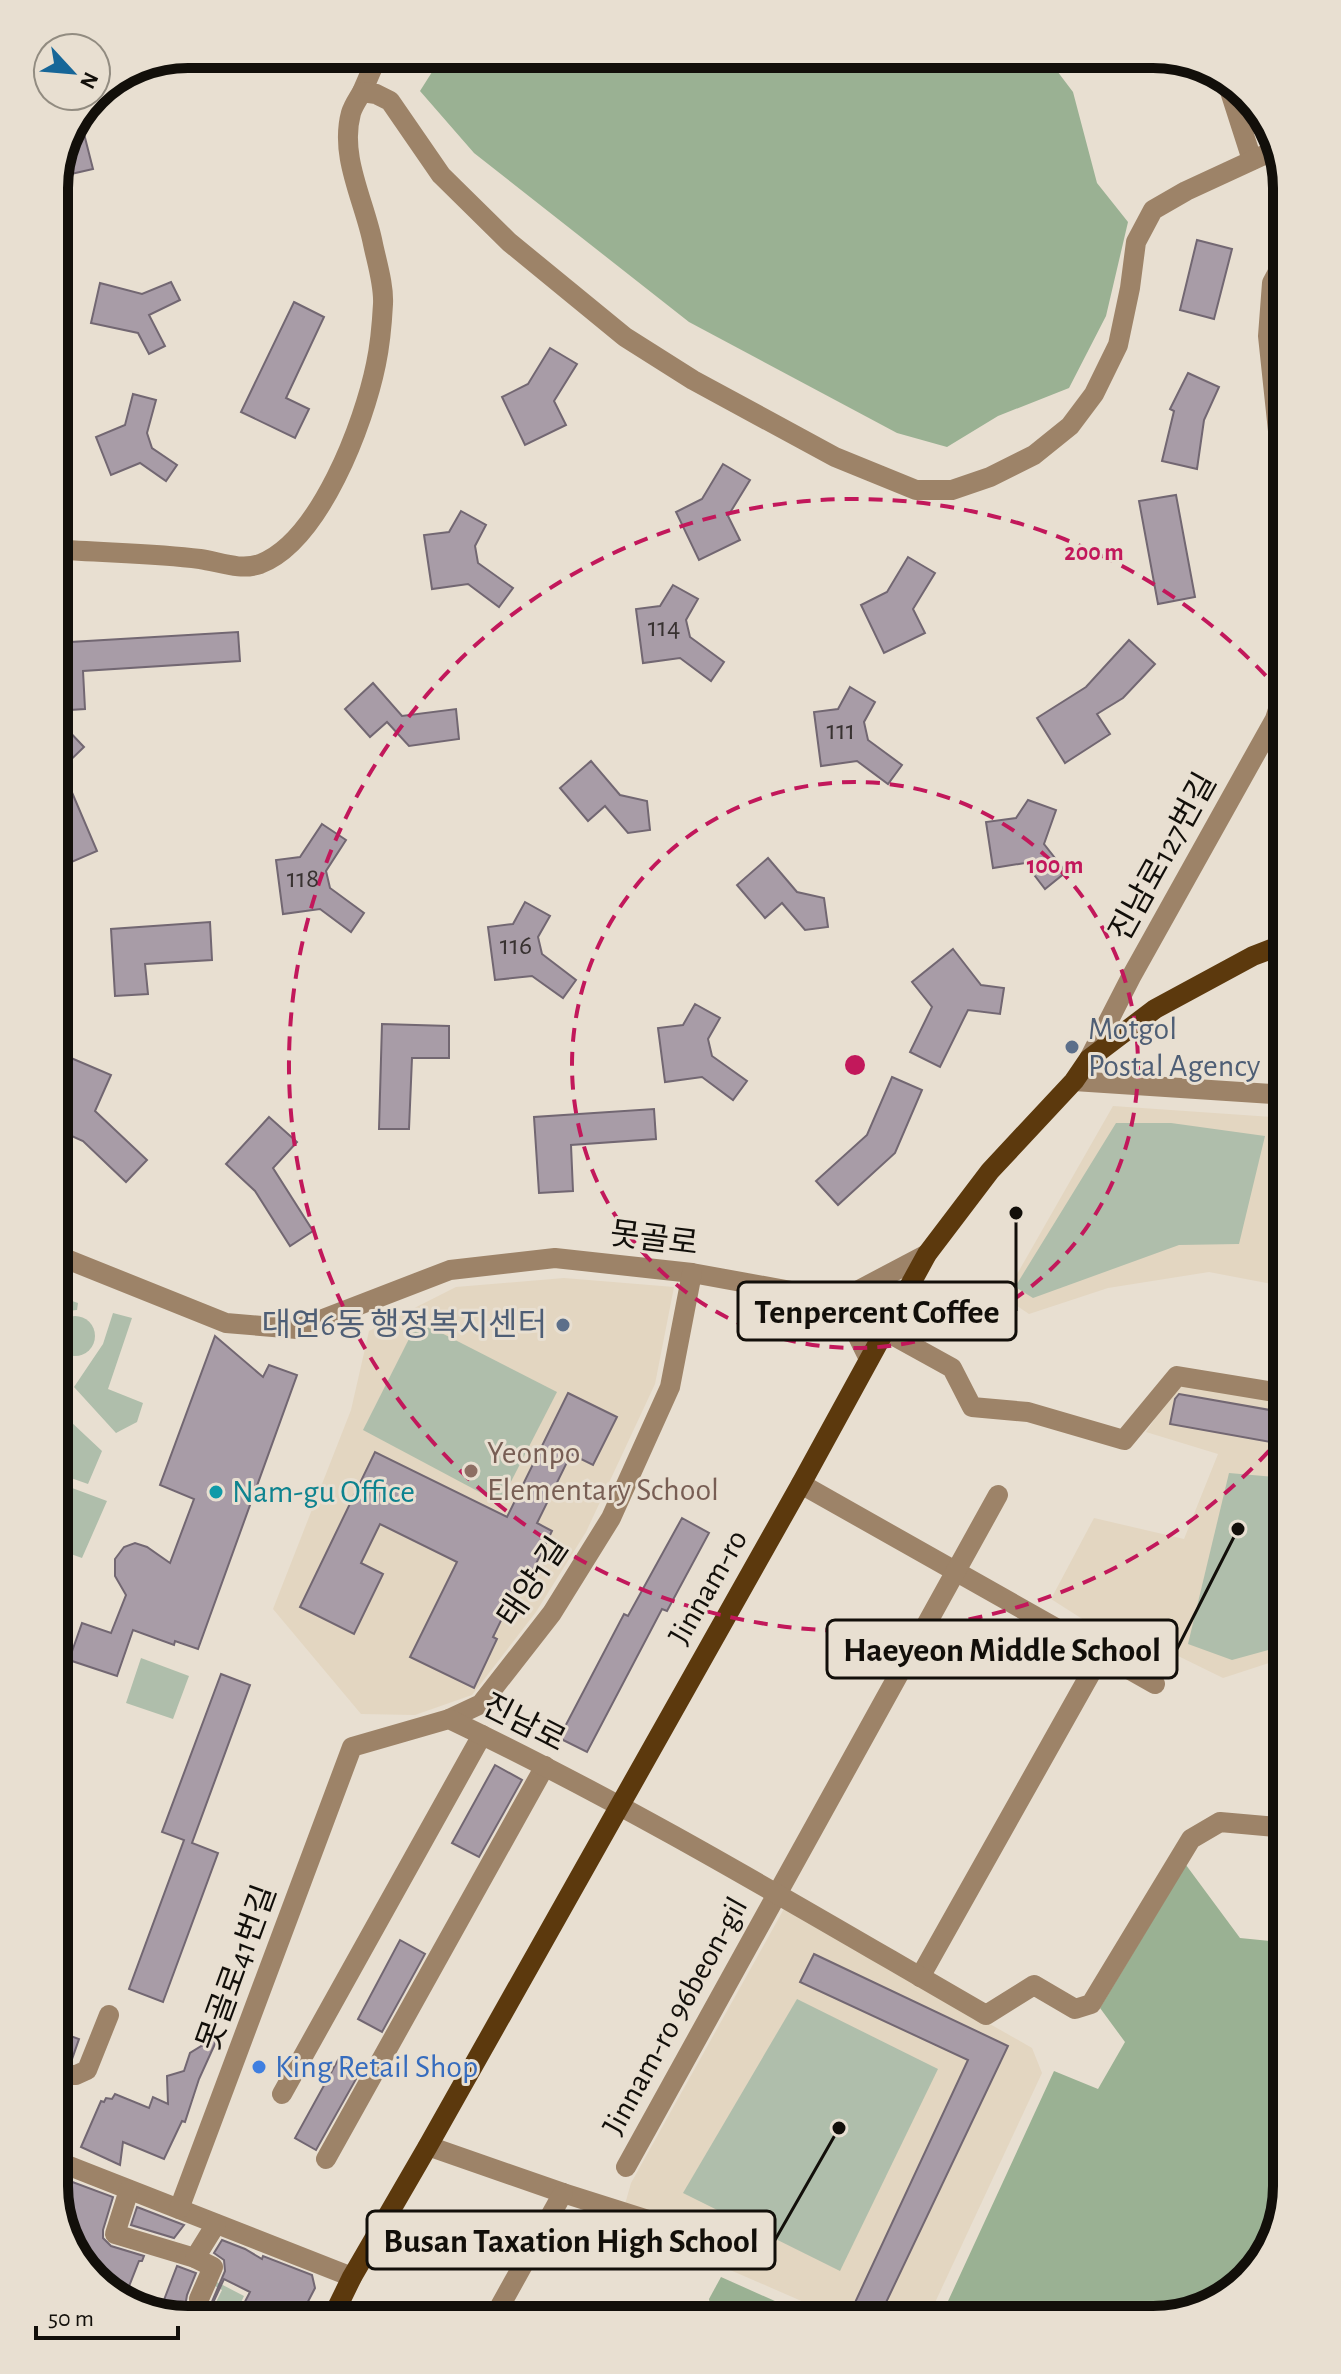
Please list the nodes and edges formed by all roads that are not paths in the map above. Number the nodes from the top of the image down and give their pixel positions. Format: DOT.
graph roads {
  1 [pos="372,68"];
  2 [pos="362,92"];
  3 [pos="1232,98"];
  4 [pos="1268,153"];
  5 [pos="1252,160"];
  6 [pos="1273,281"];
  7 [pos="1273,383"];
  8 [pos="68,550"];
  9 [pos="1273,733"];
  10 [pos="1273,948"];
  11 [pos="1089,1059"];
  12 [pos="1074,1081"];
  13 [pos="1273,1094"];
  14 [pos="927,1254"];
  15 [pos="68,1260"];
  16 [pos="692,1273"];
  17 [pos="840,1300"];
  18 [pos="885,1331"];
  19 [pos="869,1359"];
  20 [pos="1273,1392"];
  21 [pos="801,1484"];
  22 [pos="998,1495"];
  23 [pos="955,1572"];
  24 [pos="1101,1655"];
  25 [pos="1155,1684"];
  26 [pos="449,1719"];
  27 [pos="482,1735"];
  28 [pos="352,1747"];
  29 [pos="545,1766"];
  30 [pos="619,1806"];
  31 [pos="1273,1827"];
  32 [pos="777,1893"];
  33 [pos="920,1977"];
  34 [pos="109,2015"];
  35 [pos="68,2075"];
  36 [pos="282,2094"];
  37 [pos="428,2146"];
  38 [pos="326,2159"];
  39 [pos="68,2166"];
  40 [pos="626,2167"];
  41 [pos="129,2190"];
  42 [pos="563,2193"];
  43 [pos="179,2209"];
  44 [pos="216,2224"];
  45 [pos="705,2238"];
  46 [pos="195,2258"];
  47 [pos="352,2277"];
  48 [pos="199,2299"];
  49 [pos="338,2306"];
  50 [pos="500,2306"];
  1 -- 2 [label="street"];
  2 -- 5 [label="street"];
  2 -- 8 [label="street"];
  3 -- 5 [label="street"];
  4 -- 5 [label="street"];
  6 -- 7 [label="street"];
  9 -- 11 [label="street, 진남로127번길"];
  10 -- 11 [label="main road, Jinnam-ro"];
  11 -- 12 [label="main road, Jinnam-ro"];
  12 -- 13 [label="street"];
  12 -- 14 [label="main road, Jinnam-ro"];
  14 -- 17 [label="street"];
  14 -- 18 [label="main road, Jinnam-ro"];
  15 -- 16 [label="street, 못골로"];
  16 -- 17 [label="street, 못골로"];
  16 -- 26 [label="street, 태양1길"];
  17 -- 19 [label="street"];
  18 -- 19 [label="main road, Jinnam-ro"];
  18 -- 20 [label="street"];
  19 -- 21 [label="main road, Jinnam-ro"];
  21 -- 23 [label="street"];
  21 -- 30 [label="main road, Jinnam-ro"];
  22 -- 23 [label="street"];
  23 -- 24 [label="street"];
  23 -- 32 [label="street"];
  24 -- 25 [label="street"];
  24 -- 33 [label="street"];
  26 -- 27 [label="street, 진남로"];
  26 -- 28 [label="street, 진남로"];
  27 -- 29 [label="street, 진남로"];
  27 -- 36 [label="street"];
  28 -- 43 [label="street, 못골로41번길"];
  29 -- 30 [label="street, 진남로"];
  29 -- 38 [label="street"];
  30 -- 32 [label="street, Jinnam-ro 96beon-gil"];
  30 -- 37 [label="main road, Jinnam-ro"];
  31 -- 33 [label="street, Jinnam-ro 96beon-gil"];
  32 -- 33 [label="street, Jinnam-ro 96beon-gil"];
  32 -- 40 [label="street, Jinnam-ro 96beon-gil"];
  34 -- 35 [label="street"];
  37 -- 42 [label="street"];
  37 -- 47 [label="main road, Jinnam-ro"];
  39 -- 41 [label="street"];
  41 -- 43 [label="street"];
  41 -- 46 [label="street"];
  42 -- 45 [label="street"];
  42 -- 50 [label="street"];
  43 -- 44 [label="street"];
  44 -- 46 [label="street"];
  44 -- 47 [label="street"];
  46 -- 48 [label="street"];
  47 -- 49 [label="main road, Jinnam-ro"];
}
